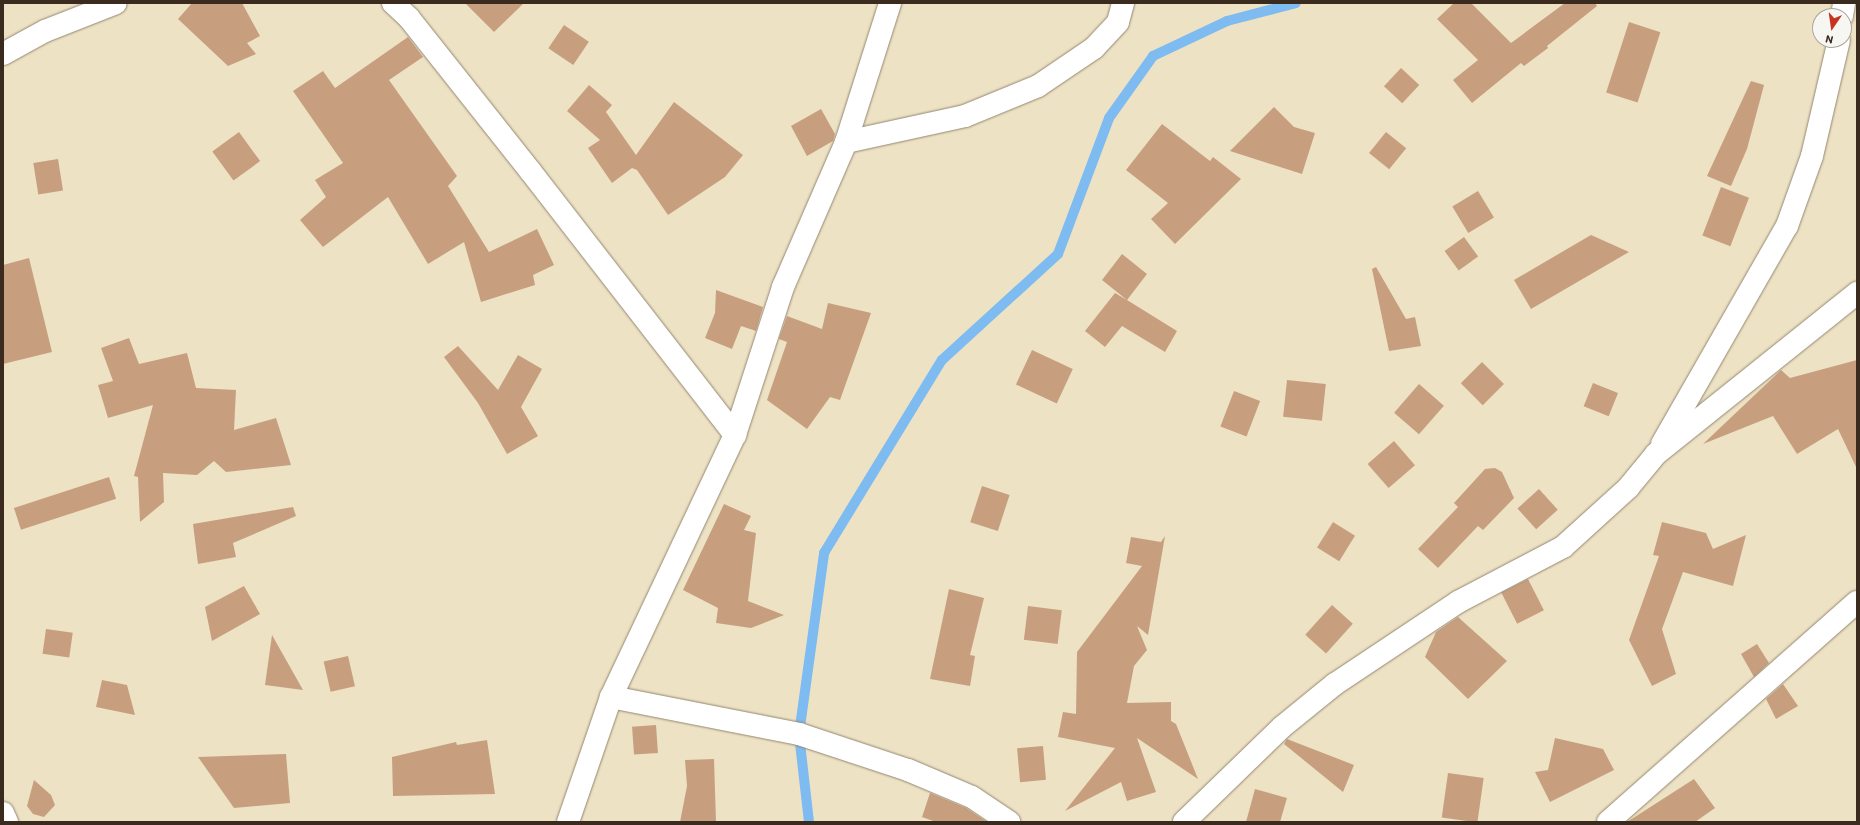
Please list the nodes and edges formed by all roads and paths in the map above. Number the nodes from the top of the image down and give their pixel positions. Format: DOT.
graph roads {
  1 [pos="116,3"];
  2 [pos="393,3"];
  3 [pos="890,3"];
  4 [pos="1123,3"];
  5 [pos="1837,48"];
  6 [pos="3,54"];
  7 [pos="846,142"];
  8 [pos="1857,292"];
  9 [pos="735,436"];
  10 [pos="1656,454"];
  11 [pos="1857,602"];
  12 [pos="611,697"];
  13 [pos="3,813"];
  14 [pos="7,822"];
  15 [pos="568,822"];
  16 [pos="1009,822"];
  17 [pos="1184,822"];
  18 [pos="1608,822"];
  1 -- 6 [label="street"];
  2 -- 9 [label="street"];
  3 -- 7 [label="street"];
  4 -- 7 [label="street"];
  5 -- 10 [label="street"];
  7 -- 9 [label="street"];
  8 -- 10 [label="street"];
  9 -- 12 [label="street"];
  10 -- 17 [label="street"];
  11 -- 18 [label="street"];
  12 -- 15 [label="street"];
  12 -- 16 [label="street"];
  13 -- 14 [label="street"];
}
